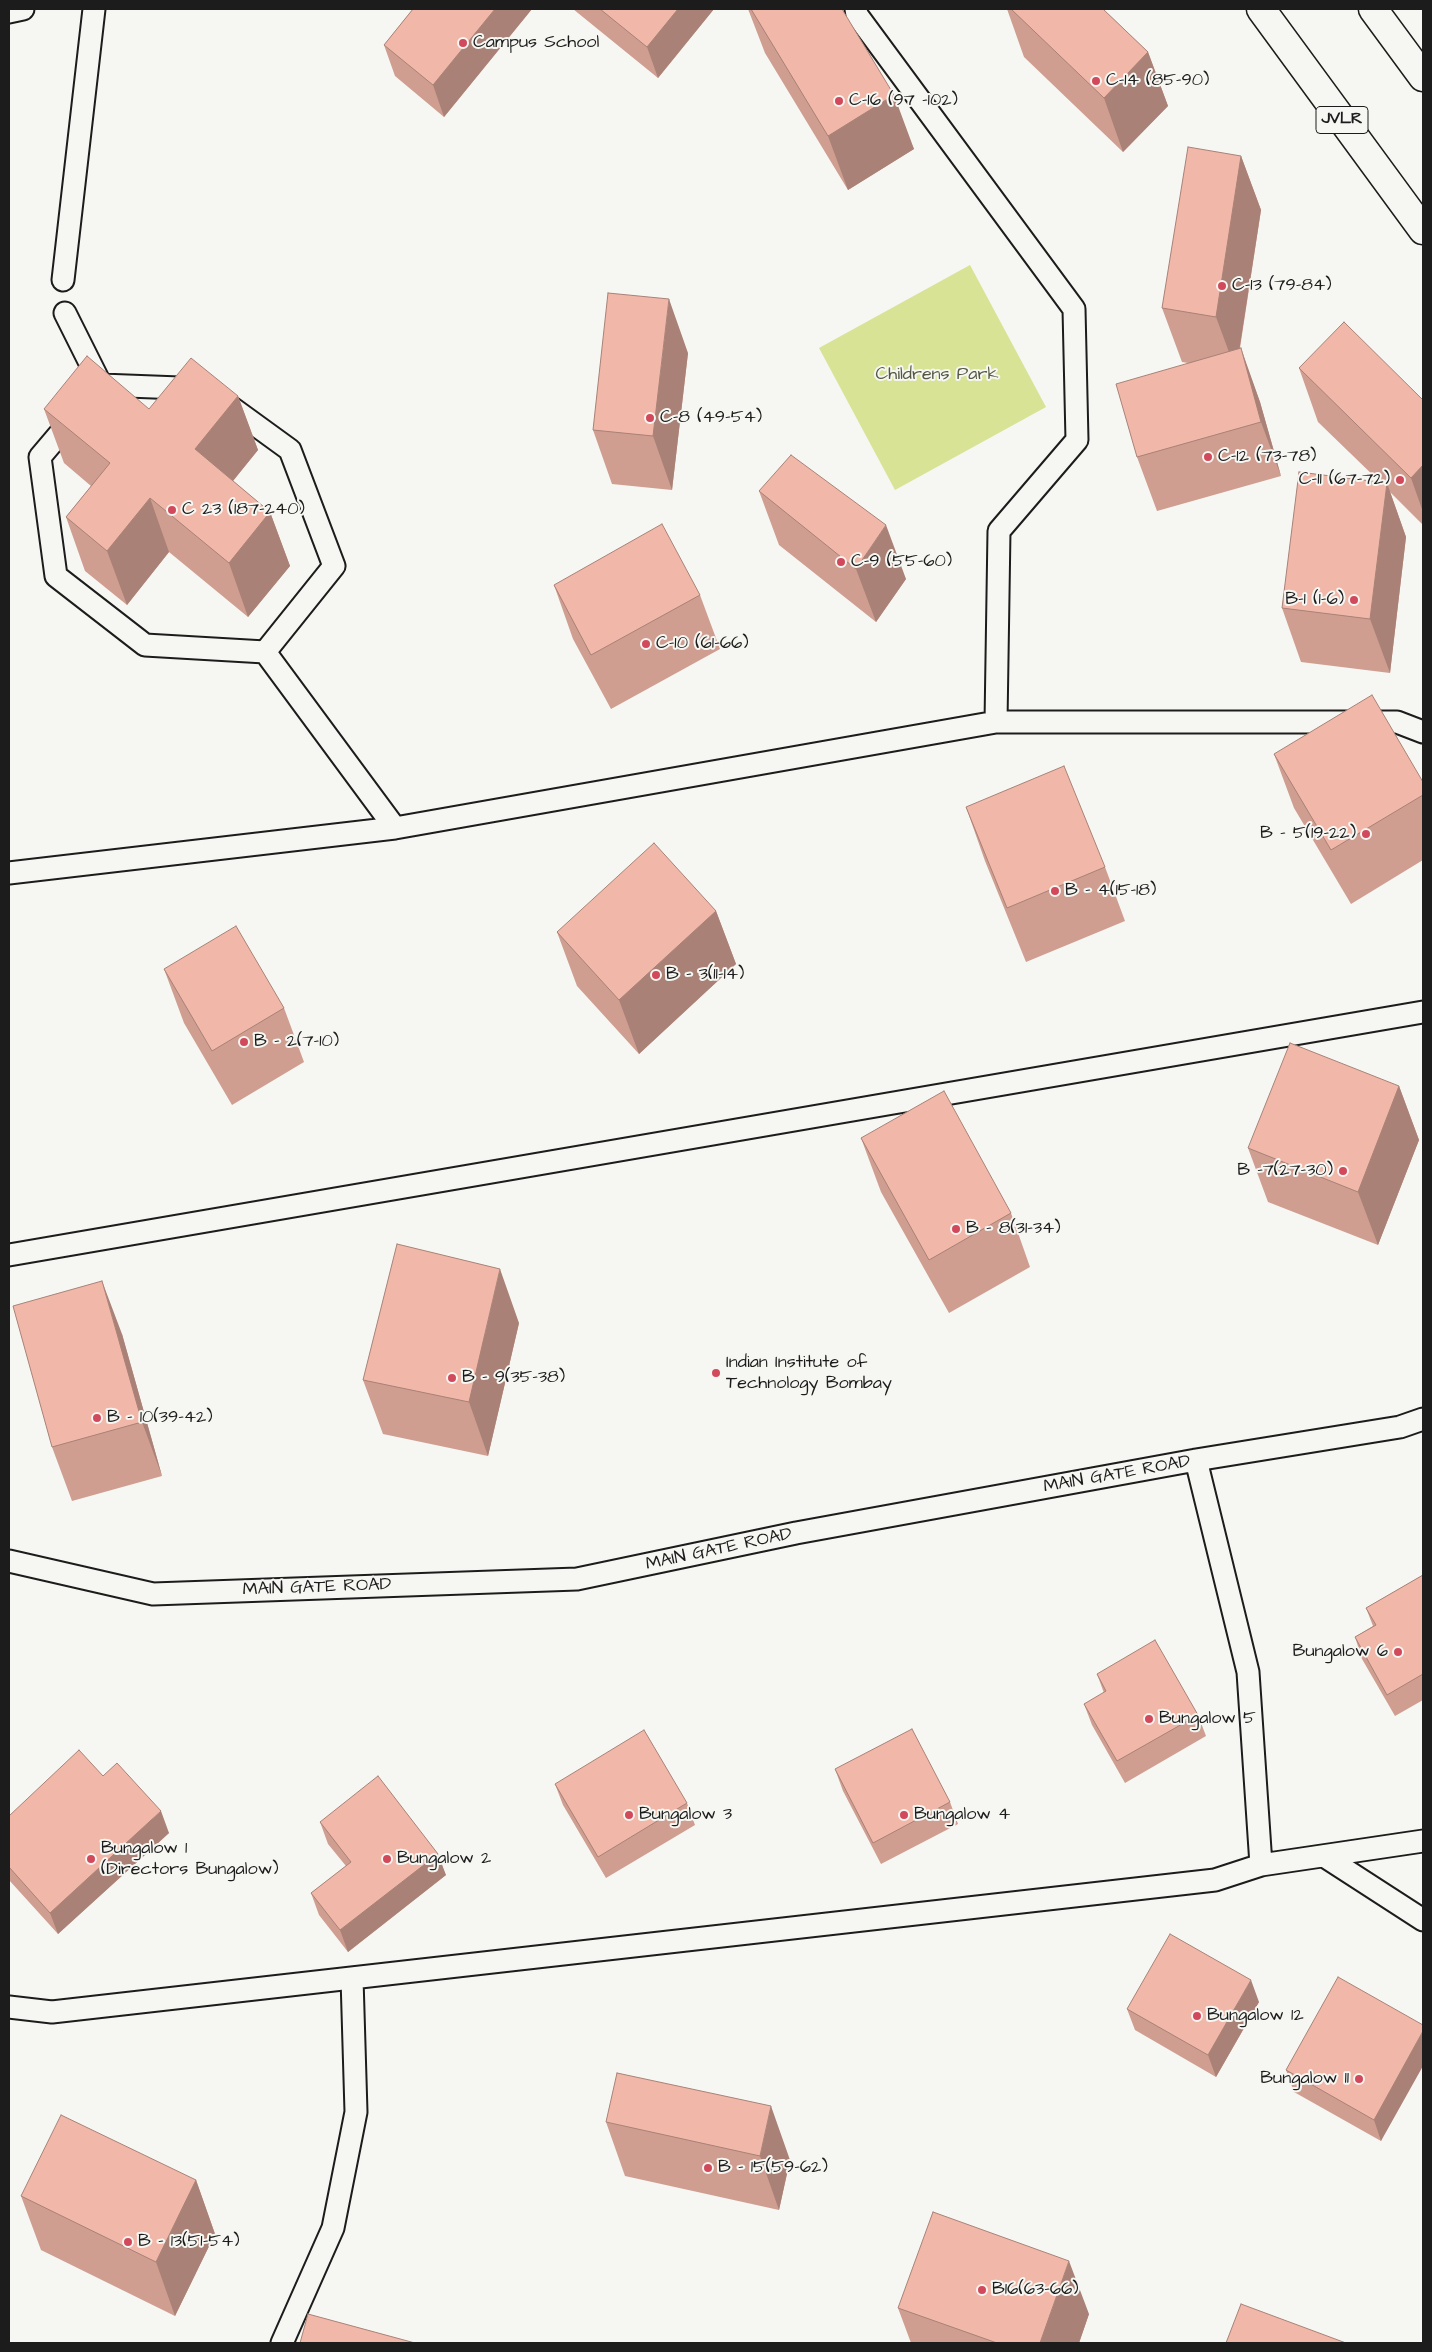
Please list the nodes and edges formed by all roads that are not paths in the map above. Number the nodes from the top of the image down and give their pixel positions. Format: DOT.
graph roads {
  1 [pos="23,9"];
  2 [pos="94,9"];
  3 [pos="856,9"];
  4 [pos="1261,9"];
  5 [pos="1374,9"];
  6 [pos="9,12"];
  7 [pos="1423,76"];
  8 [pos="1423,230"];
  9 [pos="63,280"];
  10 [pos="65,313"];
  11 [pos="101,385"];
  12 [pos="265,652"];
  13 [pos="996,722"];
  14 [pos="1423,732"];
  15 [pos="395,828"];
  16 [pos="9,873"];
  17 [pos="1423,1012"];
  18 [pos="9,1255"];
  19 [pos="1423,1419"];
  20 [pos="1196,1460"];
  21 [pos="9,1560"];
  22 [pos="1423,1840"];
  23 [pos="1324,1856"];
  24 [pos="1261,1865"];
  25 [pos="1423,1920"];
  26 [pos="352,1978"];
  27 [pos="9,2007"];
  28 [pos="282,2343"];
  1 -- 6 [label="lane"];
  2 -- 9 [label="lane"];
  3 -- 13 [label="lane"];
  4 -- 8 [label="main road, JVLR"];
  5 -- 7 [label="main road"];
  10 -- 11 [label="lane"];
  11 -- 12 [label="lane"];
  11 -- 12 [label="lane"];
  12 -- 15 [label="lane"];
  13 -- 14 [label="lane"];
  13 -- 15 [label="lane"];
  15 -- 16 [label="lane"];
  17 -- 18 [label="lane"];
  19 -- 20 [label="lane, MAIN GATE ROAD"];
  20 -- 21 [label="lane, MAIN GATE ROAD"];
  20 -- 24 [label="lane"];
  22 -- 23 [label="lane"];
  23 -- 24 [label="lane"];
  23 -- 25 [label="lane"];
  24 -- 26 [label="lane"];
  26 -- 27 [label="lane"];
  26 -- 28 [label="lane"];
}
